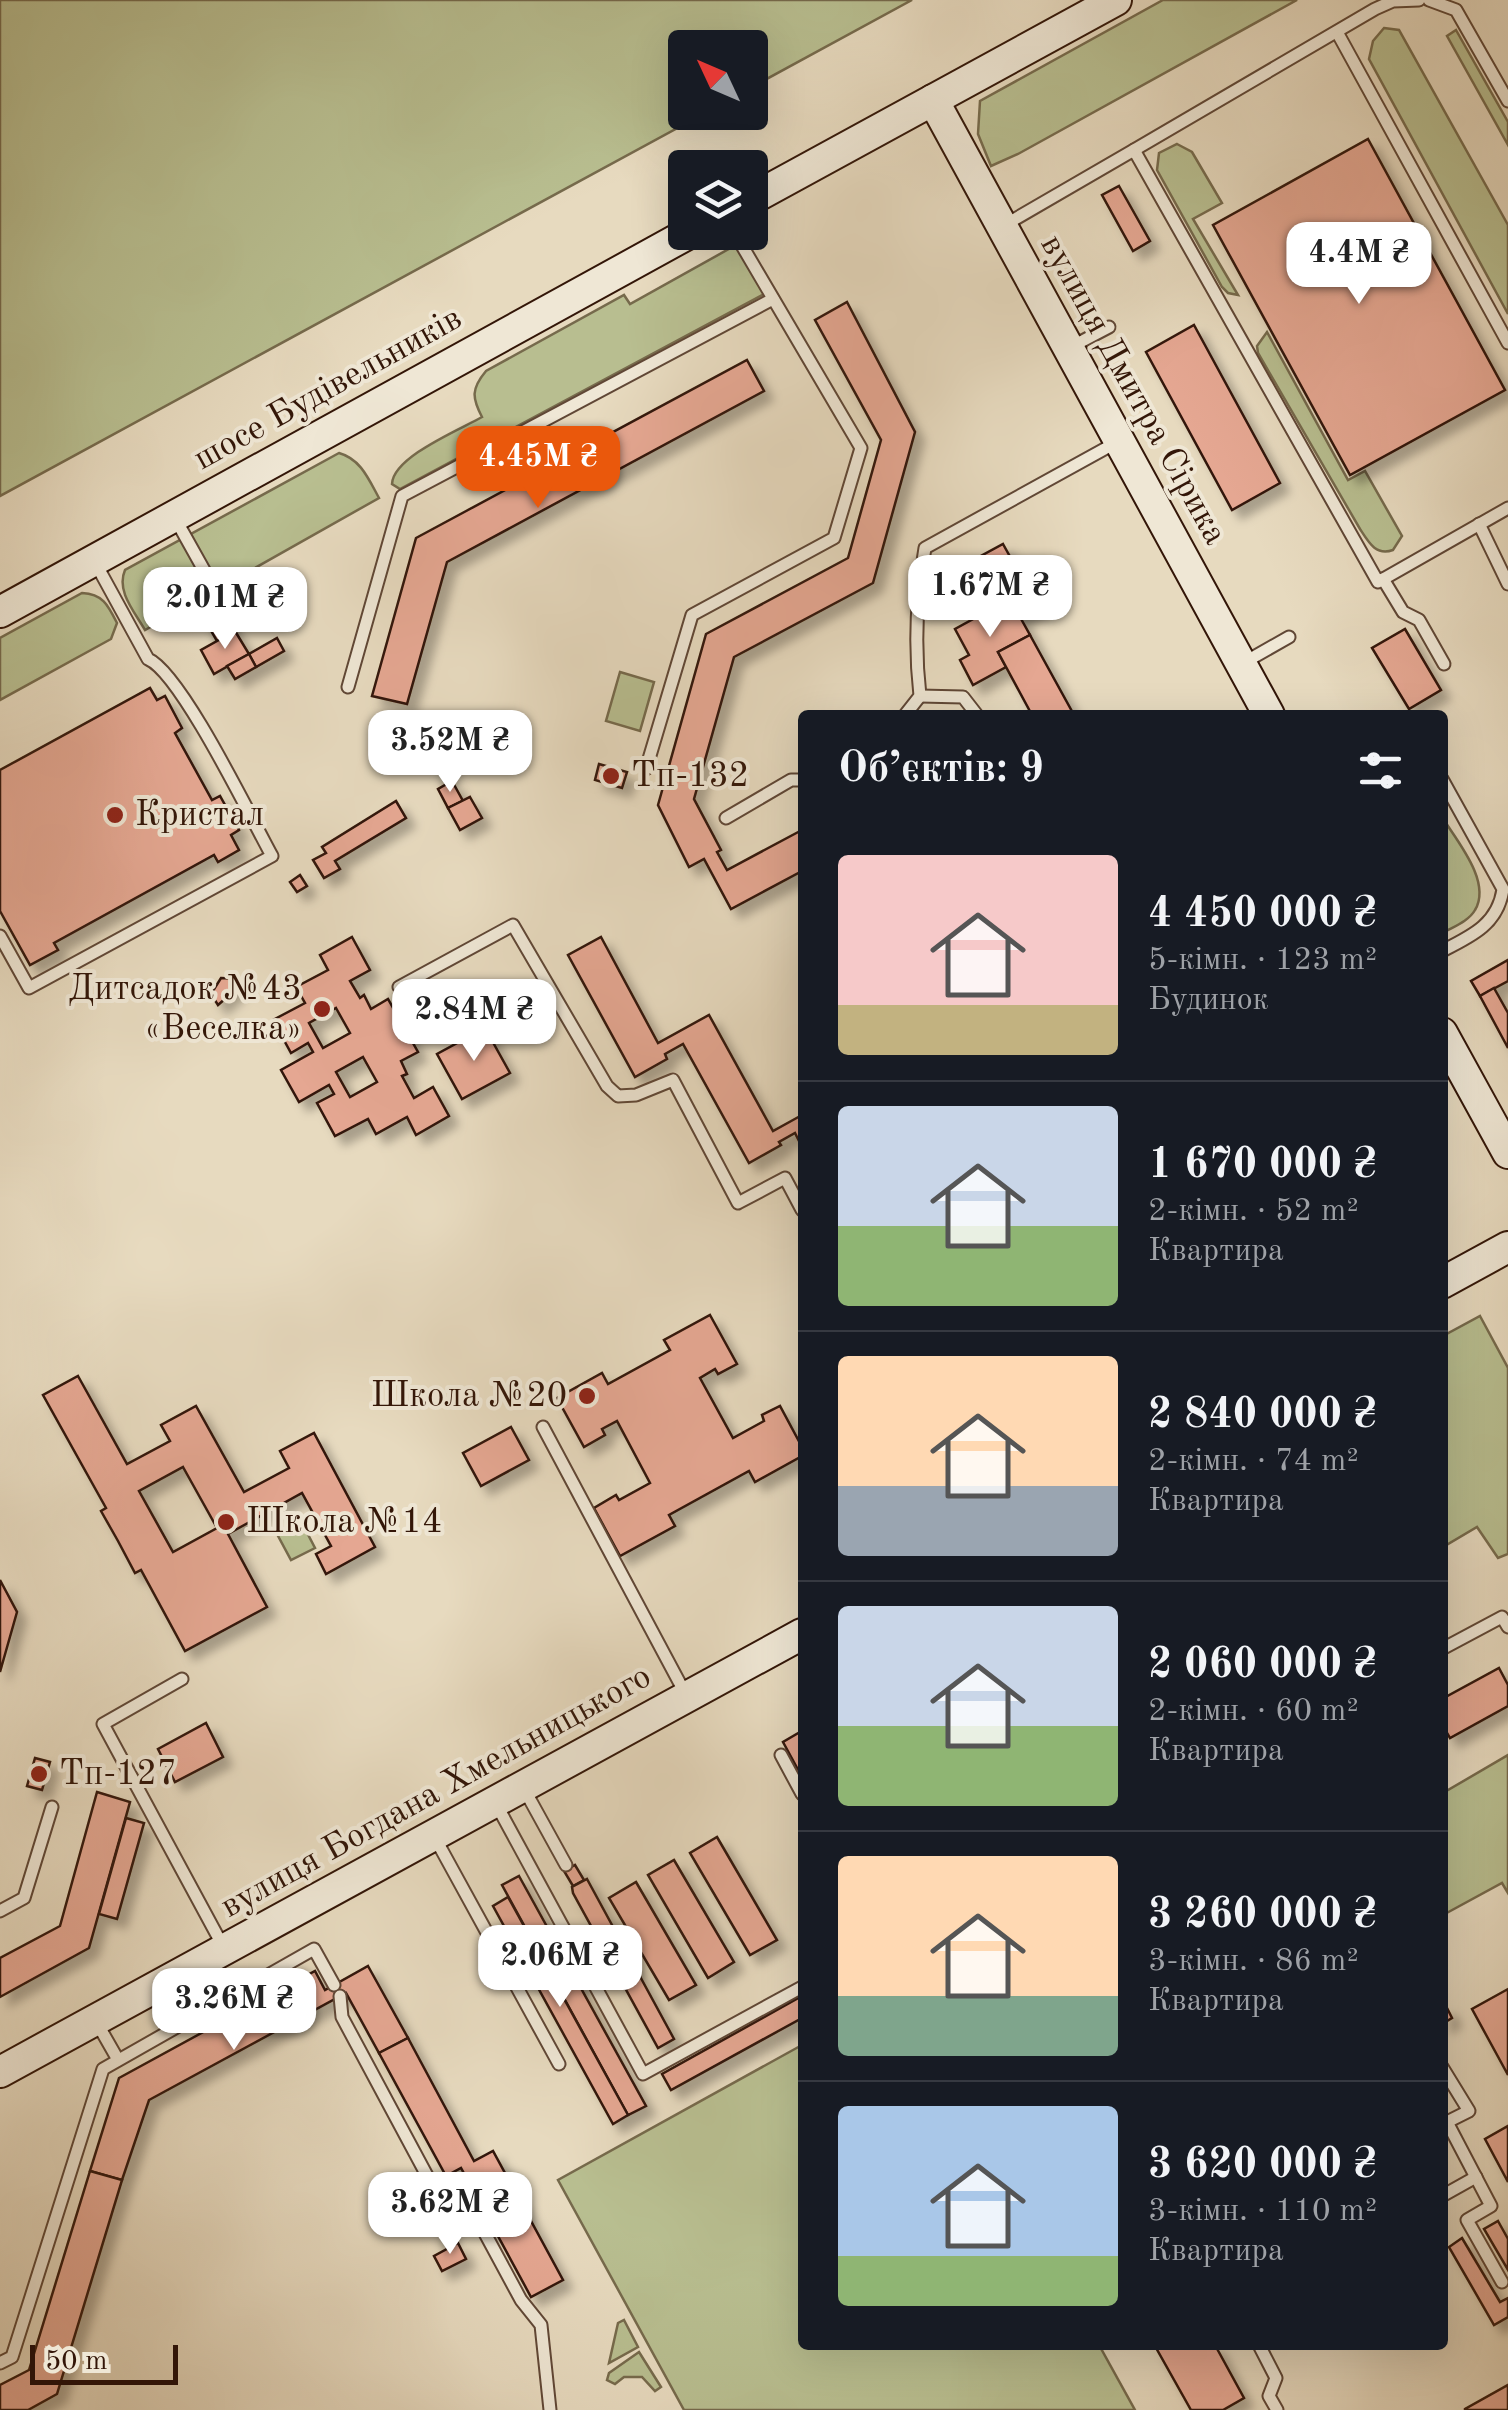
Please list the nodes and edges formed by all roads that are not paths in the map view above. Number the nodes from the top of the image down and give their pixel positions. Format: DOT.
graph roads {
  1 [pos="1116,0"];
  2 [pos="1420,0"];
  3 [pos="1428,0"];
  4 [pos="1337,32"];
  5 [pos="933,100"];
  6 [pos="1508,101"];
  7 [pos="1134,150"];
  8 [pos="768,190"];
  9 [pos="1002,226"];
  10 [pos="668,245"];
  11 [pos="744,250"];
  12 [pos="772,300"];
  13 [pos="1109,327"];
  14 [pos="1508,343"];
  15 [pos="1068,348"];
  16 [pos="1119,441"];
  17 [pos="1508,508"];
  18 [pos="174,516"];
  19 [pos="1480,524"];
  20 [pos="94,560"];
  21 [pos="1384,579"];
  22 [pos="1508,584"];
  23 [pos="219,597"];
  24 [pos="0,612"];
  25 [pos="1288,637"];
  26 [pos="1241,664"];
  27 [pos="1444,664"];
  28 [pos="348,687"];
  29 [pos="920,696"];
  30 [pos="909,710"];
  31 [pos="973,710"];
  32 [pos="1265,710"];
  33 [pos="646,768"];
  34 [pos="798,780"];
  35 [pos="1448,790"];
  36 [pos="726,818"];
  37 [pos="0,936"];
  38 [pos="1448,948"];
  39 [pos="440,1032"];
  40 [pos="1448,1044"];
  41 [pos="1508,1153"];
  42 [pos="798,1202"];
  43 [pos="1508,1247"];
  44 [pos="1448,1280"];
  45 [pos="543,1427"];
  46 [pos="1508,1626"];
  47 [pos="798,1636"];
  48 [pos="1448,1646"];
  49 [pos="182,1679"];
  50 [pos="688,1697"];
  51 [pos="781,1755"];
  52 [pos="523,1787"];
  53 [pos="798,1787"];
  54 [pos="495,1802"];
  55 [pos="52,1806"];
  56 [pos="434,1836"];
  57 [pos="566,1864"];
  58 [pos="0,1912"];
  59 [pos="225,1950"];
  60 [pos="798,1988"];
  61 [pos="95,2020"];
  62 [pos="117,2058"];
  63 [pos="559,2064"];
  64 [pos="0,2072"];
  65 [pos="1448,2077"];
  66 [pos="1448,2122"];
  67 [pos="1448,2129"];
  68 [pos="1476,2177"];
  69 [pos="1448,2193"];
  70 [pos="1502,2282"];
  71 [pos="1261,2350"];
  72 [pos="0,2363"];
  73 [pos="550,2410"];
  74 [pos="1277,2410"];
  1 -- 5 [label="street"];
  2 -- 4 [label="lane"];
  3 -- 6 [label="lane"];
  4 -- 7 [label="lane"];
  4 -- 14 [label="lane"];
  5 -- 8 [label="street"];
  5 -- 9 [label="street, вулиця Дмитра Сірика"];
  7 -- 9 [label="lane"];
  7 -- 21 [label="lane"];
  9 -- 15 [label="street, вулиця Дмитра Сірика"];
  10 -- 18 [label="street, шосе Будівельників"];
  11 -- 12 [label="lane"];
  12 -- 28 [label="lane"];
  12 -- 33 [label="lane"];
  13 -- 15 [label="lane"];
  15 -- 16 [label="street, вулиця Дмитра Сірика"];
  16 -- 26 [label="street, вулиця Дмитра Сірика"];
  16 -- 29 [label="lane"];
  17 -- 19 [label="lane"];
  18 -- 20 [label="street, шосе Будівельників"];
  18 -- 23 [label="lane"];
  19 -- 21 [label="lane"];
  19 -- 22 [label="lane"];
  20 -- 24 [label="street, шосе Будівельників"];
  20 -- 37 [label="lane"];
  21 -- 27 [label="lane"];
  25 -- 26 [label="lane"];
  26 -- 32 [label="street, вулиця Дмитра Сірика"];
  29 -- 30 [label="lane"];
  29 -- 31 [label="lane"];
  34 -- 36 [label="lane"];
  35 -- 38 [label="lane"];
  39 -- 42 [label="lane"];
  40 -- 41 [label="street"];
  43 -- 44 [label="street"];
  45 -- 50 [label="lane"];
  46 -- 48 [label="lane"];
  47 -- 50 [label="street, вулиця Богдана Хмельницького"];
  49 -- 59 [label="lane"];
  50 -- 52 [label="street, вулиця Богдана Хмельницького"];
  51 -- 53 [label="lane"];
  52 -- 54 [label="street, вулиця Богдана Хмельницького"];
  52 -- 57 [label="lane"];
  54 -- 56 [label="street, вулиця Богдана Хмельницького"];
  54 -- 60 [label="lane"];
  55 -- 58 [label="lane"];
  56 -- 59 [label="street, вулиця Богдана Хмельницького"];
  56 -- 63 [label="lane"];
  59 -- 61 [label="street, вулиця Богдана Хмельницького"];
  61 -- 62 [label="lane"];
  61 -- 64 [label="street, вулиця Богдана Хмельницького"];
  62 -- 72 [label="lane"];
  62 -- 73 [label="lane"];
  65 -- 66 [label="lane"];
  67 -- 68 [label="lane"];
  68 -- 69 [label="lane"];
  68 -- 70 [label="lane"];
  71 -- 74 [label="lane"];
}
